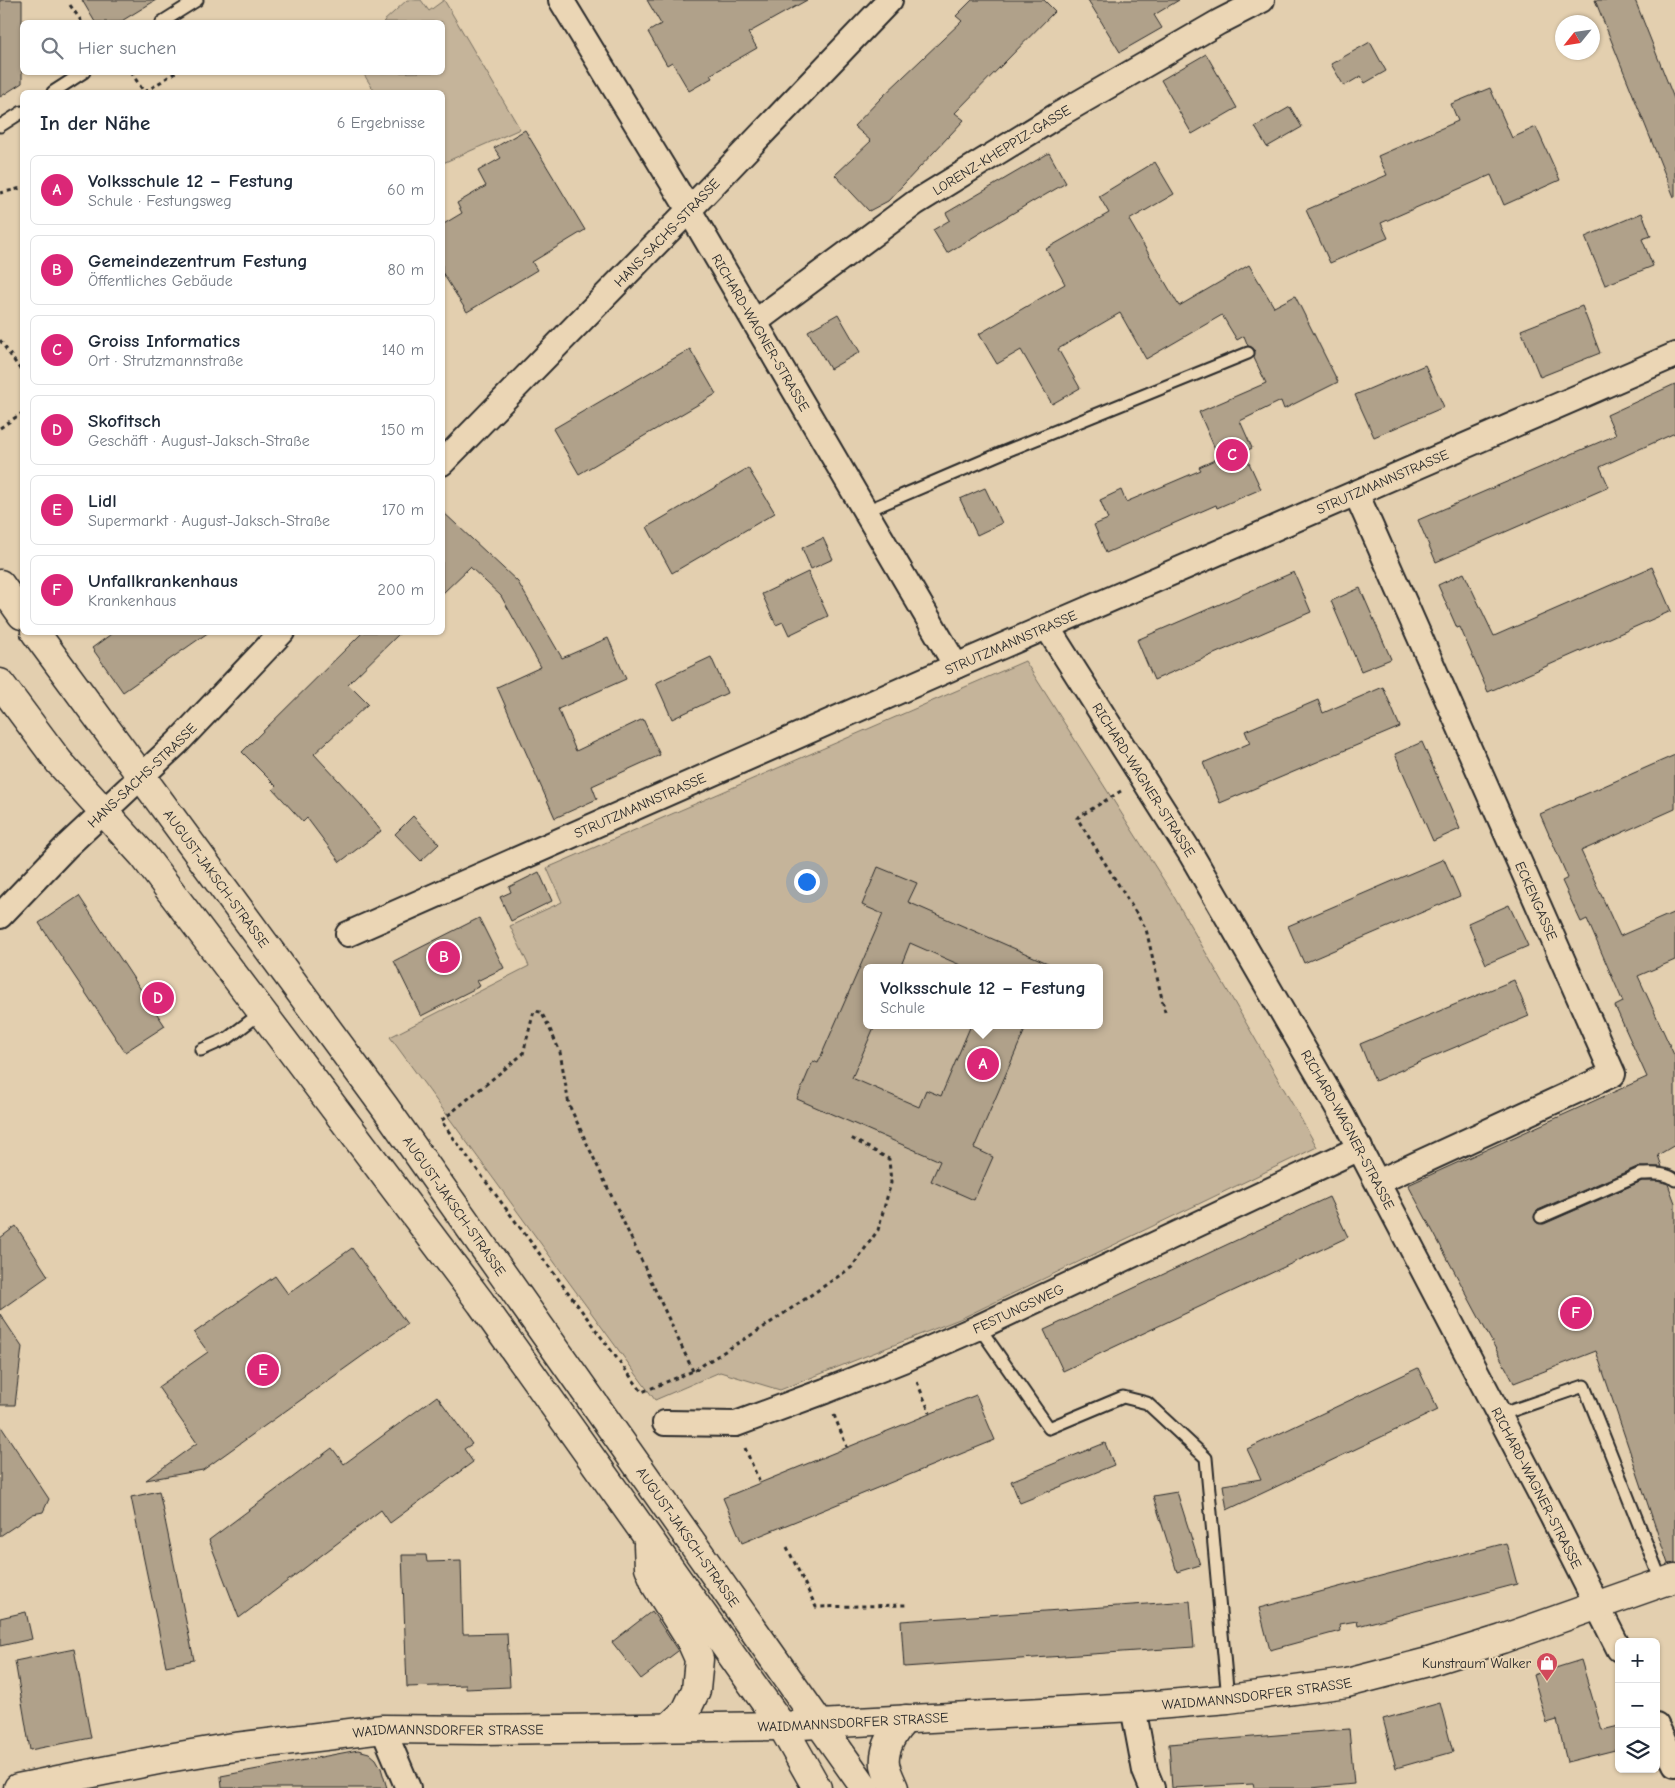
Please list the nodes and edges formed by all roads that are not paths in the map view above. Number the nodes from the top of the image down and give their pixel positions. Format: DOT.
graph roads {
  1 [pos="197,0"];
  2 [pos="561,0"];
  3 [pos="890,0"];
  4 [pos="1262,0"];
  5 [pos="165,20"];
  6 [pos="79,75"];
  7 [pos="56,90"];
  8 [pos="20,113"];
  9 [pos="0,126"];
  10 [pos="689,210"];
  11 [pos="755,322"];
  12 [pos="1248,353"];
  13 [pos="1675,355"];
  14 [pos="445,460"];
  15 [pos="1356,493"];
  16 [pos="866,511"];
  17 [pos="0,584"];
  18 [pos="20,612"];
  19 [pos="1047,627"];
  20 [pos="37,635"];
  21 [pos="279,635"];
  22 [pos="956,666"];
  23 [pos="0,683"];
  24 [pos="141,777"];
  25 [pos="103,811"];
  26 [pos="0,916"];
  27 [pos="348,934"];
  28 [pos="262,1012"];
  29 [pos="201,1050"];
  30 [pos="1360,1148"];
  31 [pos="1675,1180"];
  32 [pos="1378,1182"];
  33 [pos="1540,1217"];
  34 [pos="979,1327"];
  35 [pos="1499,1415"];
  36 [pos="665,1423"];
  37 [pos="648,1538"];
  38 [pos="1668,1580"];
  39 [pos="1598,1606"];
  40 [pos="1615,1641"];
  41 [pos="1228,1699"];
  42 [pos="1134,1707"];
  43 [pos="906,1719"];
  44 [pos="819,1723"];
  45 [pos="782,1726"];
  46 [pos="669,1727"];
  47 [pos="1657,1728"];
  48 [pos="383,1729"];
  49 [pos="1675,1764"];
  50 [pos="18,1788"];
  51 [pos="408,1788"];
  52 [pos="816,1788"];
  53 [pos="865,1788"];
  54 [pos="894,1788"];
  55 [pos="1152,1788"];
  1 -- 5 [label="lane"];
  2 -- 10 [label="street, RICHARD-WAGNER-STRASSE"];
  3 -- 10 [label="street, HANS-SACHS-STRASSE"];
  4 -- 11 [label="street, LORENZ-KHEPPIZ-GASSE"];
  6 -- 7 [label="lane"];
  8 -- 9 [label="lane"];
  10 -- 11 [label="street, RICHARD-WAGNER-STRASSE"];
  10 -- 14 [label="street, HANS-SACHS-STRASSE"];
  11 -- 16 [label="street, RICHARD-WAGNER-STRASSE"];
  12 -- 16 [label="lane"];
  13 -- 15 [label="street, STRUTZMANNSTRASSE"];
  15 -- 19 [label="street, STRUTZMANNSTRASSE"];
  15 -- 32 [label="street, ECKENGASSE"];
  16 -- 22 [label="street, RICHARD-WAGNER-STRASSE"];
  17 -- 18 [label="main road"];
  19 -- 22 [label="street, STRUTZMANNSTRASSE"];
  19 -- 30 [label="street, RICHARD-WAGNER-STRASSE"];
  20 -- 24 [label="main road, AUGUST-JAKSCH-STRASSE"];
  21 -- 24 [label="street, HANS-SACHS-STRASSE"];
  22 -- 27 [label="street, STRUTZMANNSTRASSE"];
  23 -- 25 [label="main road"];
  24 -- 25 [label="street, HANS-SACHS-STRASSE"];
  24 -- 44 [label="main road, AUGUST-JAKSCH-STRASSE"];
  25 -- 26 [label="street, HANS-SACHS-STRASSE"];
  25 -- 28 [label="main road"];
  28 -- 29 [label="lane"];
  28 -- 37 [label="main road"];
  30 -- 32 [label="street, RICHARD-WAGNER-STRASSE"];
  30 -- 34 [label="street, FESTUNGSWEG"];
  31 -- 33 [label="lane"];
  32 -- 35 [label="street, RICHARD-WAGNER-STRASSE"];
  34 -- 36 [label="street, FESTUNGSWEG"];
  34 -- 41 [label="lane"];
  35 -- 38 [label="lane"];
  35 -- 39 [label="street, RICHARD-WAGNER-STRASSE"];
  37 -- 45 [label="main road"];
  37 -- 46 [label="main road"];
  38 -- 39 [label="main road, WAIDMANNSDORFER STRASSE"];
  39 -- 40 [label="street, RICHARD-WAGNER-STRASSE"];
  39 -- 41 [label="main road, WAIDMANNSDORFER STRASSE"];
  41 -- 42 [label="main road, WAIDMANNSDORFER STRASSE"];
  42 -- 43 [label="main road, WAIDMANNSDORFER STRASSE"];
  42 -- 55 [label="street"];
  43 -- 44 [label="main road, WAIDMANNSDORFER STRASSE"];
  43 -- 54 [label="main road"];
  44 -- 45 [label="main road, WAIDMANNSDORFER STRASSE"];
  44 -- 53 [label="main road, AUGUST-JAKSCH-STRASSE"];
  45 -- 46 [label="main road, WAIDMANNSDORFER STRASSE"];
  45 -- 52 [label="main road"];
  46 -- 48 [label="main road, WAIDMANNSDORFER STRASSE"];
  47 -- 49 [label="street"];
  48 -- 50 [label="main road, WAIDMANNSDORFER STRASSE"];
  48 -- 51 [label="street"];
}
